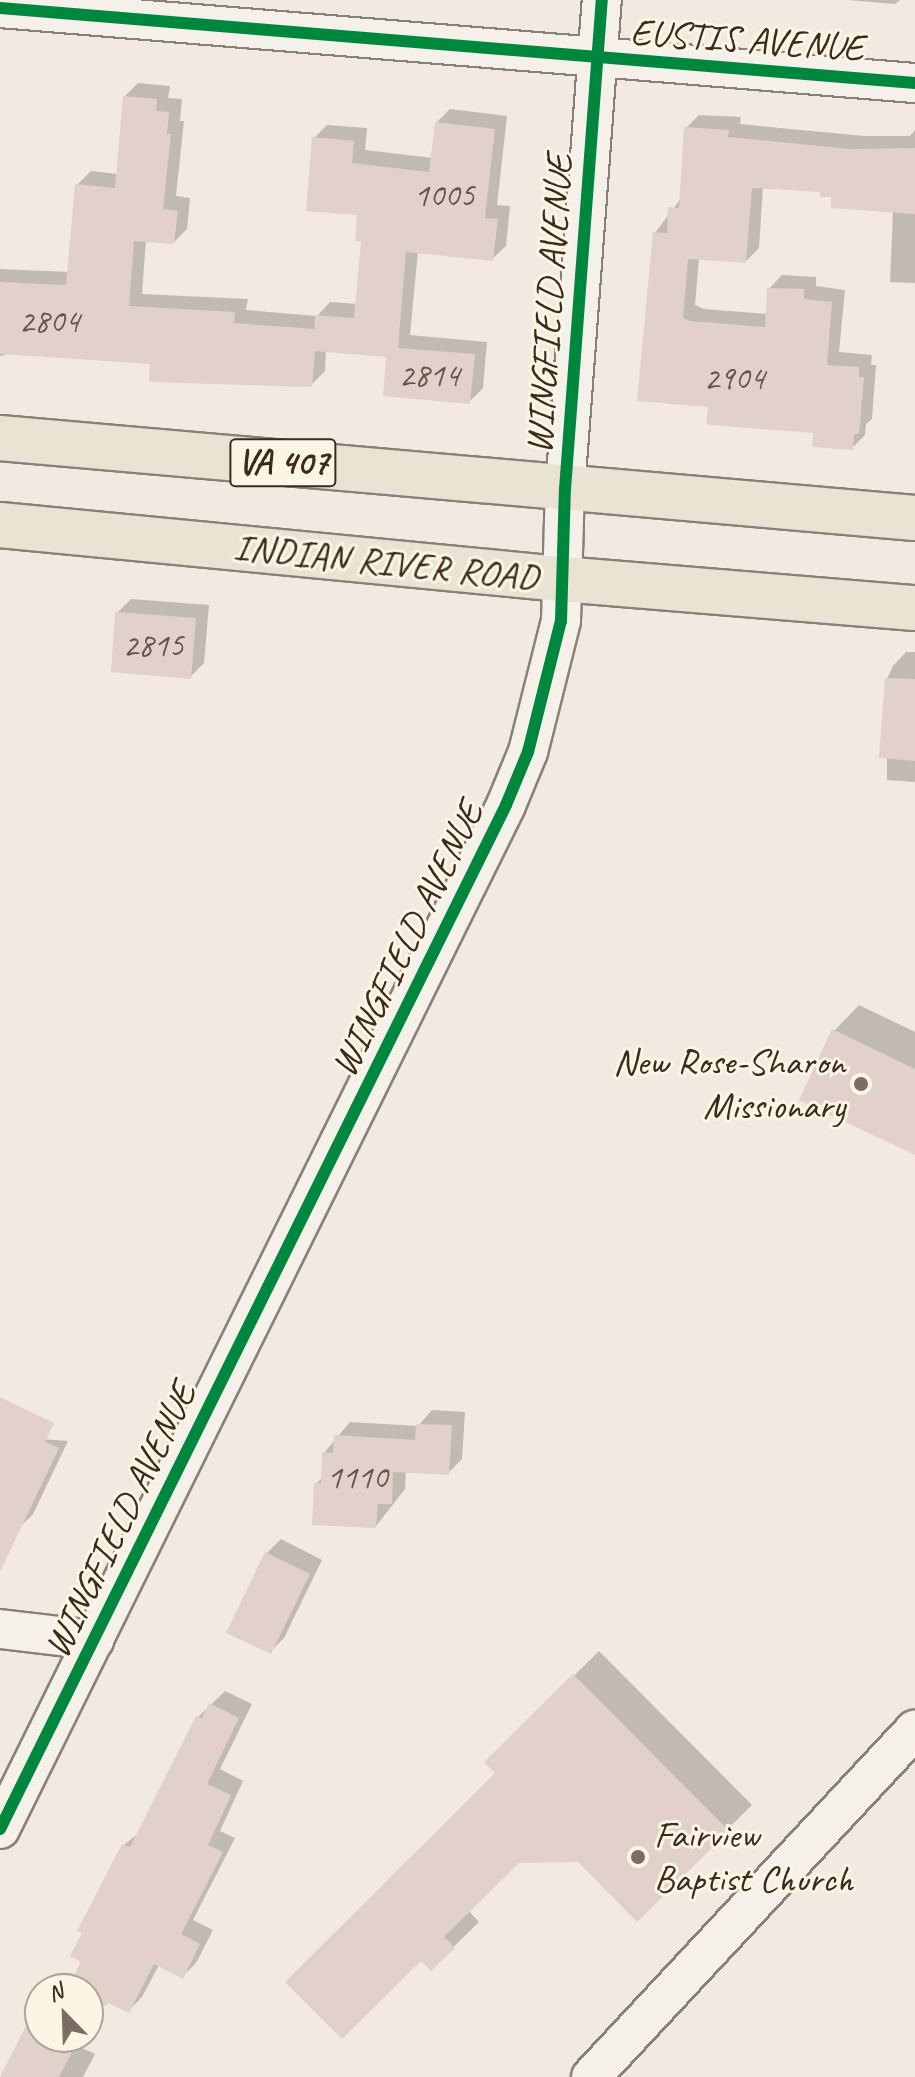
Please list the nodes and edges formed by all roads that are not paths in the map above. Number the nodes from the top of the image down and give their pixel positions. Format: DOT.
graph roads {
  1 [pos="602,0"];
  2 [pos="0,8"];
  3 [pos="598,59"];
  4 [pos="915,83"];
  5 [pos="0,438"];
  6 [pos="565,489"];
  7 [pos="915,518"];
  8 [pos="0,525"];
  9 [pos="561,579"];
  10 [pos="915,608"];
  11 [pos="0,1629"];
  12 [pos="94,1640"];
  13 [pos="915,1730"];
  14 [pos="0,1829"];
  15 [pos="591,2077"];
  1 -- 3 [label="street, WINGFIELD AVENUE"];
  2 -- 3 [label="street, EUSTIS AVENUE"];
  3 -- 4 [label="street, EUSTIS AVENUE"];
  3 -- 6 [label="street, WINGFIELD AVENUE"];
  5 -- 6 [label="main road, VA 407"];
  6 -- 7 [label="main road, VA 407"];
  6 -- 9 [label="street, WINGFIELD AVENUE"];
  8 -- 9 [label="main road, INDIAN RIVER ROAD / VA 407"];
  9 -- 10 [label="main road, INDIAN RIVER ROAD / VA 407"];
  9 -- 12 [label="street, WINGFIELD AVENUE"];
  11 -- 12 [label="street"];
  12 -- 14 [label="street, WINGFIELD AVENUE"];
  13 -- 15 [label="street"];
}
